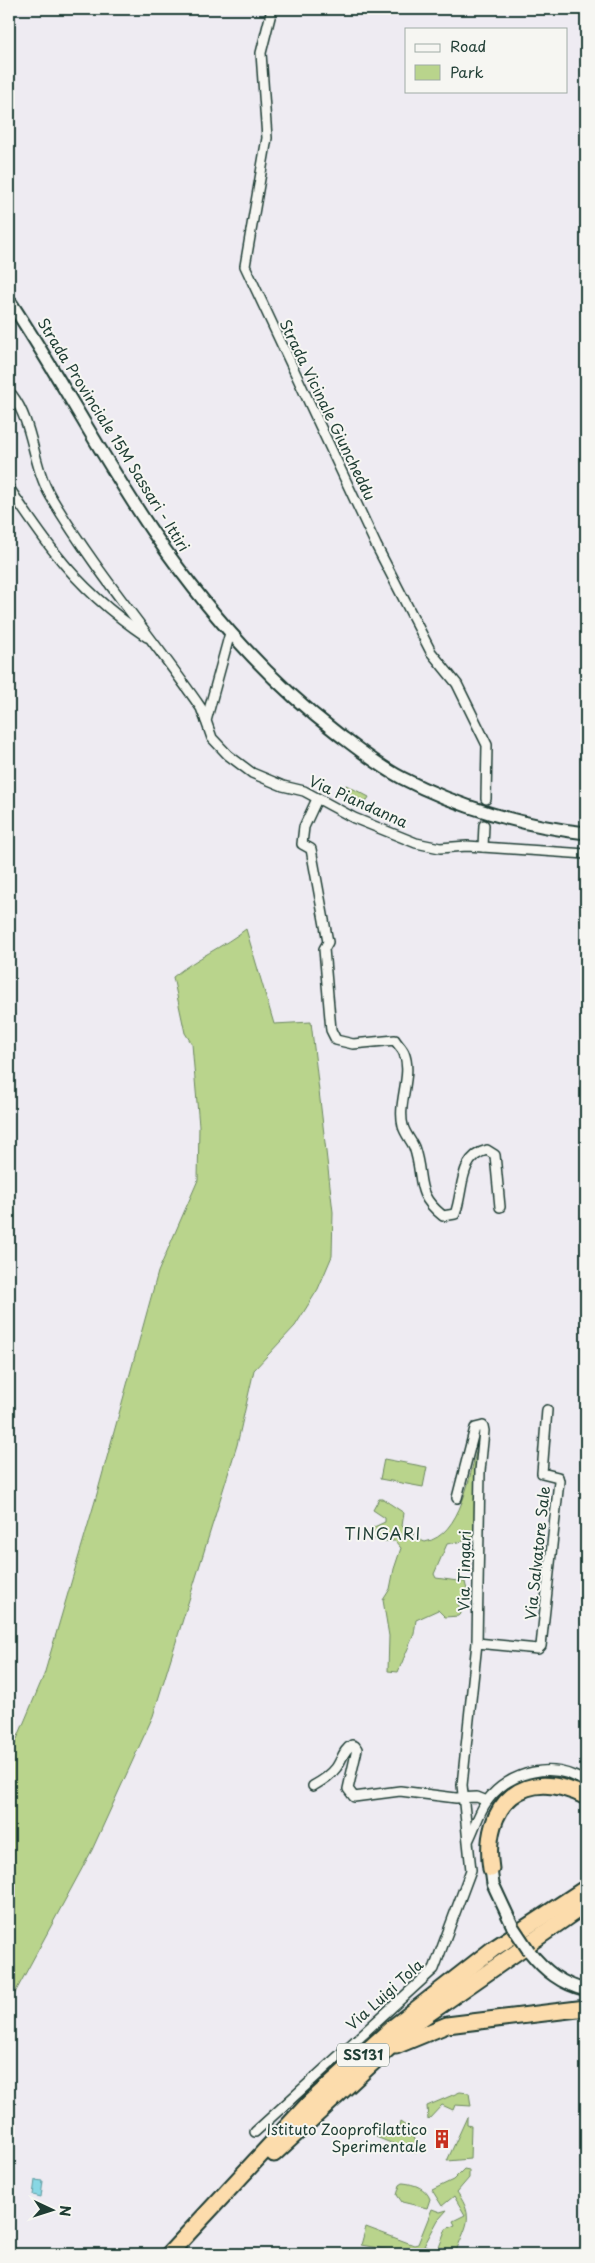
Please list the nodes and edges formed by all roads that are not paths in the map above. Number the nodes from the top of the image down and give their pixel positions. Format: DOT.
graph roads {
  1 [pos="272,9"];
  2 [pos="9,300"];
  3 [pos="9,394"];
  4 [pos="9,488"];
  5 [pos="230,633"];
  6 [pos="153,642"];
  7 [pos="206,720"];
  8 [pos="317,799"];
  9 [pos="486,799"];
  10 [pos="484,825"];
  11 [pos="586,833"];
  12 [pos="483,847"];
  13 [pos="586,854"];
  14 [pos="500,1207"];
  15 [pos="547,1410"];
  16 [pos="457,1498"];
  17 [pos="477,1643"];
  18 [pos="586,1782"];
  19 [pos="313,1786"];
  20 [pos="462,1797"];
  21 [pos="586,1797"];
  22 [pos="487,1801"];
  23 [pos="469,1839"];
  24 [pos="472,1870"];
  25 [pos="491,1870"];
  26 [pos="586,1881"];
  27 [pos="586,1888"];
  28 [pos="586,1904"];
  29 [pos="556,1908"];
  30 [pos="586,1990"];
  31 [pos="586,2008"];
  32 [pos="381,2054"];
  33 [pos="255,2132"];
  34 [pos="169,2254"];
  35 [pos="182,2254"];
  1 -- 9 [label="street, Strada Vicinale Giuncheddu"];
  2 -- 5 [label="main road, Strada Provinciale 15M Sassari - Ittiri"];
  3 -- 6 [label="street, Via Piandanna"];
  4 -- 6 [label="street"];
  5 -- 7 [label="street"];
  5 -- 11 [label="main road, Strada Provinciale 15M Sassari - Ittiri"];
  6 -- 7 [label="street, Via Piandanna"];
  7 -- 8 [label="street, Via Piandanna"];
  8 -- 12 [label="street, Via Piandanna"];
  8 -- 14 [label="street"];
  10 -- 12 [label="street"];
  12 -- 13 [label="street, Via Piandanna"];
  15 -- 17 [label="street, Via Salvatore Sale"];
  16 -- 17 [label="street, Via Tingari"];
  17 -- 20 [label="street, Via Tingari"];
  18 -- 22 [label="street"];
  19 -- 20 [label="street"];
  20 -- 22 [label="street"];
  20 -- 23 [label="street, Via Tingari"];
  21 -- 25 [label="highway"];
  22 -- 23 [label="street"];
  23 -- 24 [label="street, Via Tingari"];
  24 -- 25 [label="street"];
  24 -- 33 [label="street, Via Luigi Tola"];
  25 -- 30 [label="main road, bridge"];
  26 -- 29 [label="highway"];
  27 -- 29 [label="highway, SS131"];
  28 -- 32 [label="highway, SS131"];
  29 -- 34 [label="highway, SS131"];
  31 -- 32 [label="highway"];
  32 -- 35 [label="highway, SS131"];
}
